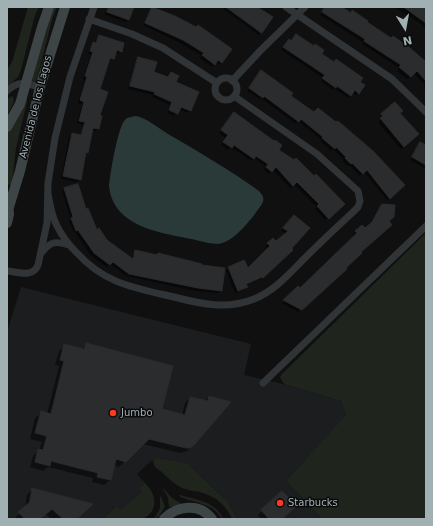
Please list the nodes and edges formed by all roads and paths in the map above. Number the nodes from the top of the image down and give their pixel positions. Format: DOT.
graph roads {
  1 [pos="49,7"];
  2 [pos="65,7"];
  3 [pos="94,7"];
  4 [pos="286,7"];
  5 [pos="305,7"];
  6 [pos="297,15"];
  7 [pos="89,19"];
  8 [pos="232,80"];
  9 [pos="26,82"];
  10 [pos="217,83"];
  11 [pos="40,87"];
  12 [pos="7,91"];
  13 [pos="234,96"];
  14 [pos="426,112"];
  15 [pos="7,127"];
  16 [pos="48,194"];
  17 [pos="8,202"];
  18 [pos="7,222"];
  19 [pos="426,226"];
  20 [pos="70,245"];
  21 [pos="42,252"];
  22 [pos="7,271"];
  23 [pos="263,383"];
  24 [pos="164,519"];
  25 [pos="212,519"];
  1 -- 9 [label="street, Avenida de los Lagos"];
  2 -- 11 [label="street, Avenida de los Lagos"];
  3 -- 7 [label="street"];
  4 -- 6 [label="street"];
  5 -- 6 [label="street"];
  6 -- 8 [label="street"];
  6 -- 14 [label="street"];
  7 -- 10 [label="street"];
  7 -- 16 [label="street"];
  8 -- 10 [label="street"];
  8 -- 13 [label="street"];
  9 -- 11 [label="street"];
  9 -- 12 [label="street"];
  9 -- 15 [label="street, Avenida de los Lagos"];
  10 -- 13 [label="street"];
  11 -- 17 [label="street, Avenida de los Lagos"];
  13 -- 20 [label="street"];
  16 -- 20 [label="street"];
  16 -- 21 [label="street"];
  17 -- 18 [label="street, Avenida de los Lagos"];
  19 -- 23 [label="street"];
  20 -- 21 [label="street"];
  21 -- 22 [label="street"];
  24 -- 25 [label="street"];
}
